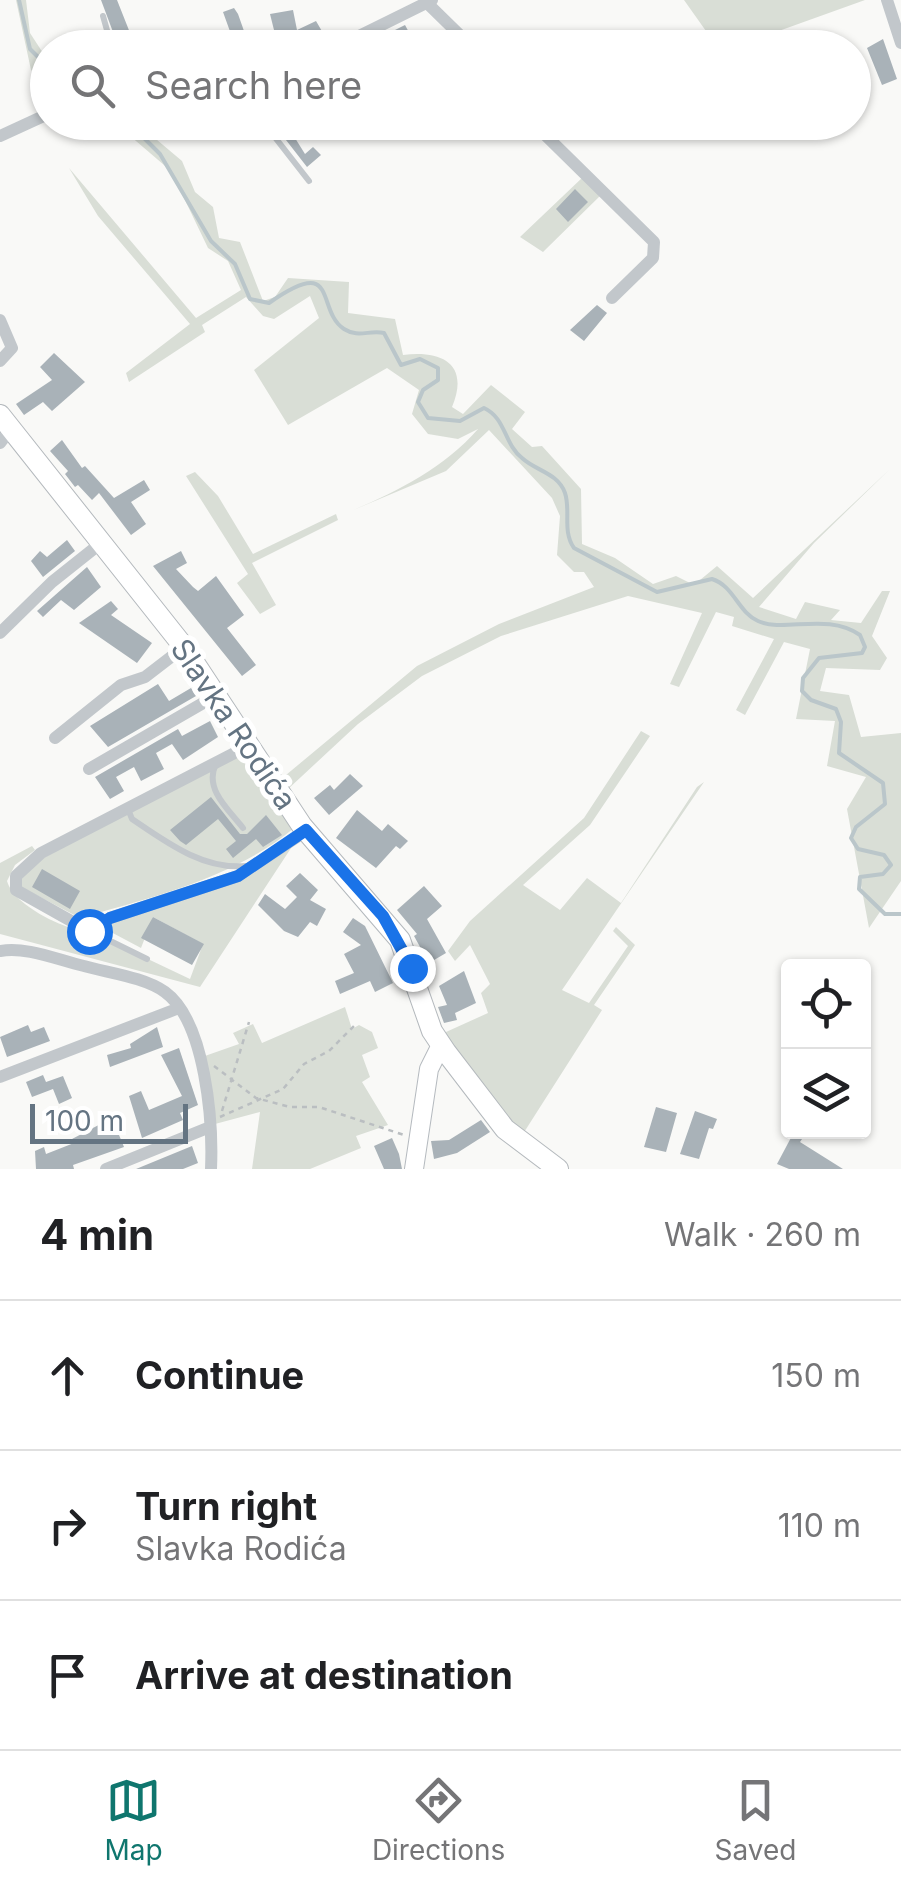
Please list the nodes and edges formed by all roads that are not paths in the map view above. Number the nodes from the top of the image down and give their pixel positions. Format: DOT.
graph roads {
  1 [pos="888,0"];
  2 [pos="429,1"];
  3 [pos="103,16"];
  4 [pos="107,30"];
  5 [pos="378,30"];
  6 [pos="456,30"];
  7 [pos="901,44"];
  8 [pos="30,121"];
  9 [pos="1,133"];
  10 [pos="277,140"];
  11 [pos="550,140"];
  12 [pos="308,181"];
  13 [pos="612,298"];
  14 [pos="0,320"];
  15 [pos="0,361"];
  16 [pos="3,429"];
  17 [pos="101,544"];
  18 [pos="0,633"];
  19 [pos="184,647"];
  20 [pos="217,695"];
  21 [pos="55,738"];
  22 [pos="248,746"];
  23 [pos="216,765"];
  24 [pos="88,769"];
  25 [pos="128,807"];
  26 [pos="243,828"];
  27 [pos="306,830"];
  28 [pos="259,864"];
  29 [pos="89,931"];
  30 [pos="0,950"];
  31 [pos="146,960"];
  32 [pos="179,1008"];
  33 [pos="441,1045"];
  34 [pos="0,1077"];
  35 [pos="214,1122"];
  36 [pos="106,1169"];
  37 [pos="211,1169"];
  38 [pos="414,1169"];
  39 [pos="558,1169"];
  1 -- 7 [label="street"];
  2 -- 5 [label="street"];
  2 -- 6 [label="street"];
  3 -- 4 [label="lane"];
  8 -- 9 [label="street"];
  10 -- 12 [label="lane"];
  11 -- 13 [label="street"];
  14 -- 15 [label="street"];
  16 -- 17 [label="main road, Slavka Rodića"];
  17 -- 18 [label="street"];
  17 -- 19 [label="main road, Slavka Rodića"];
  19 -- 20 [label="main road, Slavka Rodića"];
  19 -- 21 [label="street"];
  20 -- 22 [label="main road, Slavka Rodića"];
  20 -- 24 [label="street"];
  22 -- 23 [label="street"];
  22 -- 27 [label="main road, Slavka Rodića"];
  23 -- 25 [label="street"];
  23 -- 26 [label="lane"];
  25 -- 28 [label="lane"];
  25 -- 29 [label="street"];
  27 -- 28 [label="street"];
  27 -- 33 [label="main road, Slavka Rodića"];
  28 -- 29 [label="street"];
  29 -- 31 [label="lane"];
  30 -- 32 [label="street"];
  32 -- 34 [label="street"];
  32 -- 35 [label="street"];
  33 -- 38 [label="main road"];
  33 -- 39 [label="main road, Slavka Rodića"];
  35 -- 36 [label="street"];
  35 -- 37 [label="street"];
}
